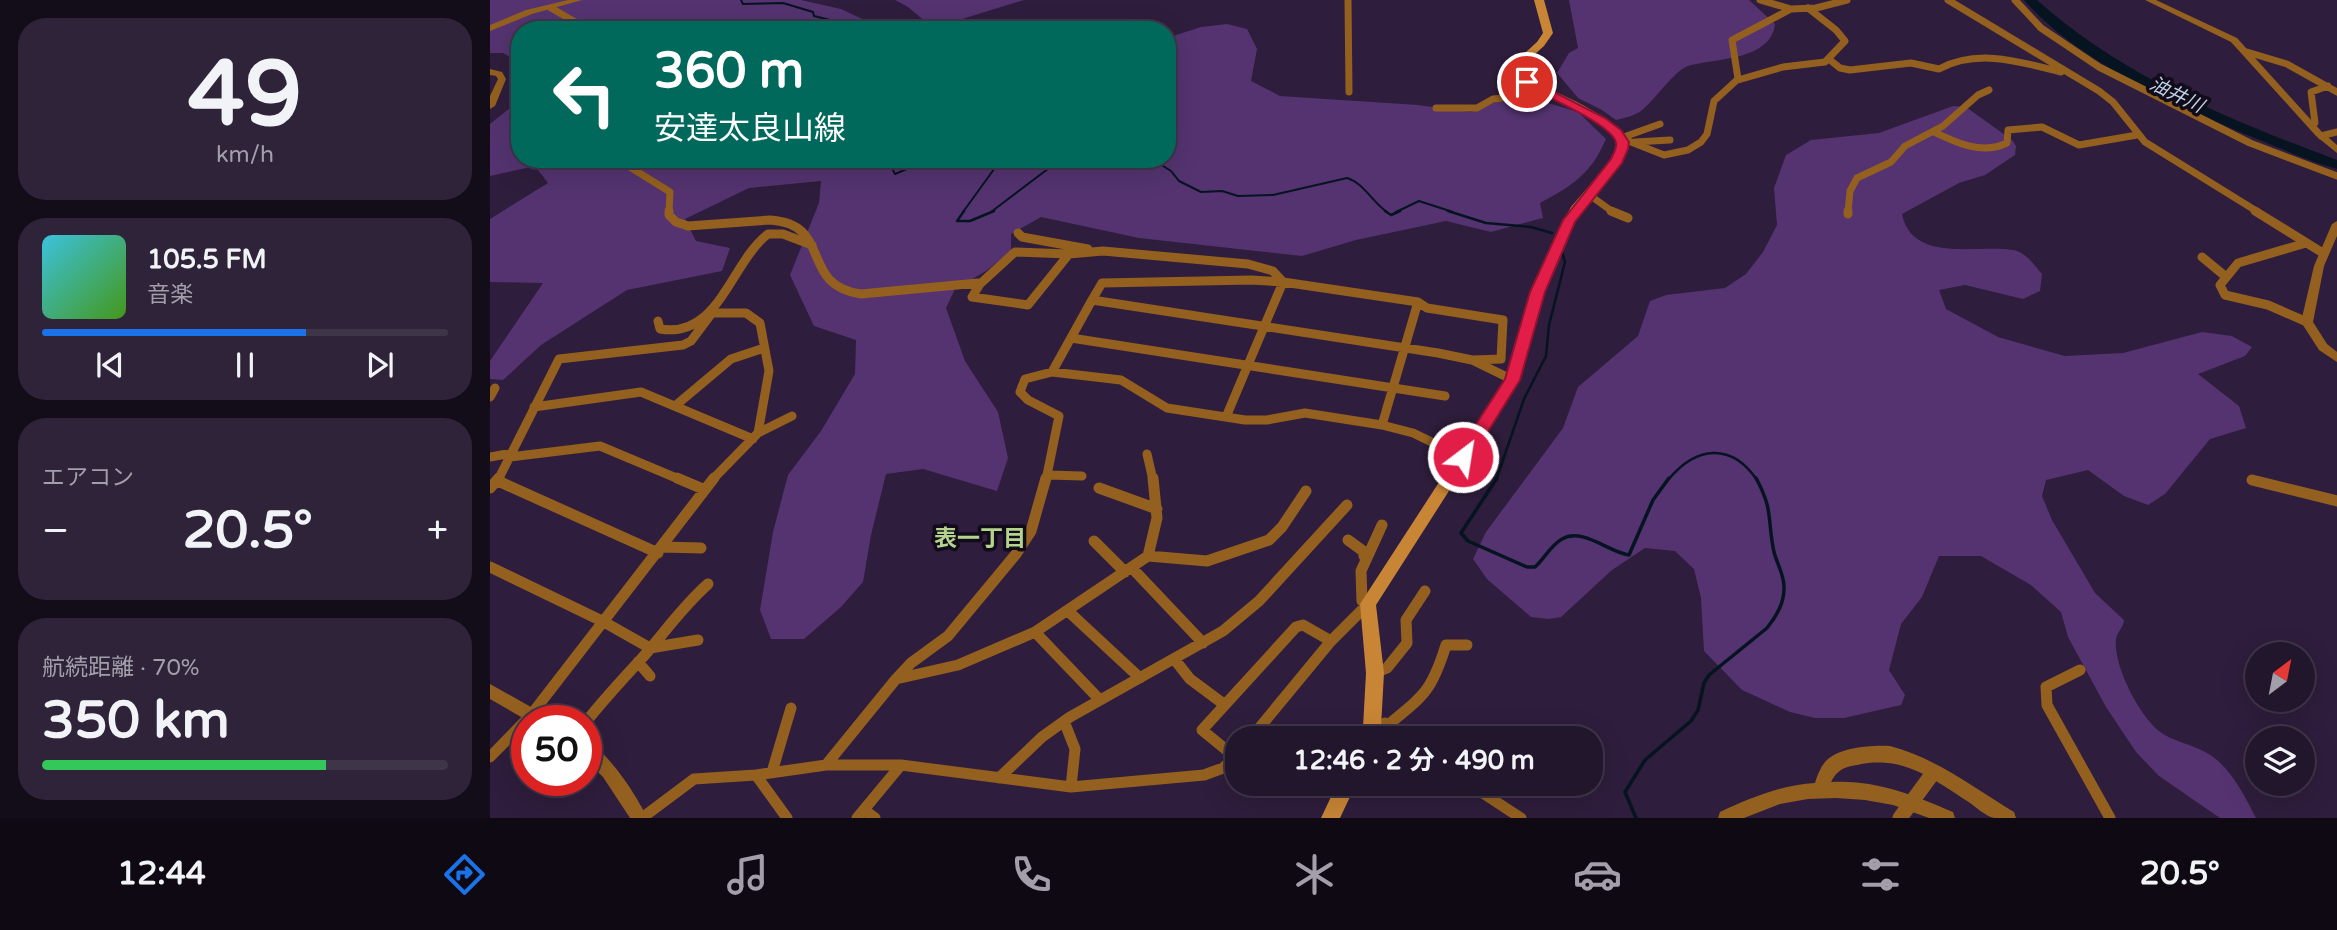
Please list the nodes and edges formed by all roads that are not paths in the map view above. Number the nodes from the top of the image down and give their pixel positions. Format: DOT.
graph roads {
  1 [pos="578,0"];
  2 [pos="1348,0"];
  3 [pos="1539,0"];
  4 [pos="1760,0"];
  5 [pos="1790,0"];
  6 [pos="1814,0"];
  7 [pos="1847,0"];
  8 [pos="1948,0"];
  9 [pos="2014,0"];
  10 [pos="2149,0"];
  11 [pos="551,8"];
  12 [pos="1795,8"];
  13 [pos="1809,8"];
  14 [pos="573,21"];
  15 [pos="490,28"];
  16 [pos="2247,52"];
  17 [pos="1830,60"];
  18 [pos="490,72"];
  19 [pos="2071,74"];
  20 [pos="1738,80"];
  21 [pos="501,83"];
  22 [pos="490,86"];
  23 [pos="2328,86"];
  24 [pos="1990,90"];
  25 [pos="1349,92"];
  26 [pos="2337,92"];
  27 [pos="1551,93"];
  28 [pos="490,106"];
  29 [pos="1436,108"];
  30 [pos="1660,124"];
  31 [pos="2312,125"];
  32 [pos="1934,132"];
  33 [pos="2337,132"];
  34 [pos="2137,135"];
  35 [pos="2321,136"];
  36 [pos="1626,140"];
  37 [pos="1670,140"];
  38 [pos="2337,150"];
  39 [pos="1653,152"];
  40 [pos="1644,158"];
  41 [pos="631,168"];
  42 [pos="2337,176"];
  43 [pos="1588,194"];
  44 [pos="1848,215"];
  45 [pos="1628,218"];
  46 [pos="2337,224"];
  47 [pos="1018,233"];
  48 [pos="2306,243"];
  49 [pos="812,245"];
  50 [pos="1096,250"];
  51 [pos="2323,253"];
  52 [pos="1069,254"];
  53 [pos="2202,257"];
  54 [pos="2225,276"];
  55 [pos="1283,282"];
  56 [pos="978,283"];
  57 [pos="1092,300"];
  58 [pos="1418,302"];
  59 [pos="712,313"];
  60 [pos="658,320"];
  61 [pos="2307,322"];
  62 [pos="1264,326"];
  63 [pos="1071,338"];
  64 [pos="1403,347"];
  65 [pos="764,348"];
  66 [pos="2337,358"];
  67 [pos="1472,360"];
  68 [pos="1247,365"];
  69 [pos="1052,372"];
  70 [pos="1513,380"];
  71 [pos="1392,388"];
  72 [pos="1446,396"];
  73 [pos="675,406"];
  74 [pos="534,407"];
  75 [pos="792,416"];
  76 [pos="1226,417"];
  77 [pos="1382,425"];
  78 [pos="756,436"];
  79 [pos="1147,454"];
  80 [pos="511,455"];
  81 [pos="490,457"];
  82 [pos="1463,457"];
  83 [pos="1048,475"];
  84 [pos="1082,475"];
  85 [pos="2252,480"];
  86 [pos="494,484"];
  87 [pos="1099,488"];
  88 [pos="702,489"];
  89 [pos="1306,491"];
  90 [pos="2337,501"];
  91 [pos="1348,505"];
  92 [pos="1157,509"];
  93 [pos="1382,525"];
  94 [pos="1094,541"];
  95 [pos="1348,541"];
  96 [pos="701,548"];
  97 [pos="660,550"];
  98 [pos="1149,556"];
  99 [pos="1364,556"];
  100 [pos="490,567"];
  101 [pos="1128,570"];
  102 [pos="708,584"];
  103 [pos="1424,591"];
  104 [pos="1416,603"];
  105 [pos="1368,604"];
  106 [pos="1430,604"];
  107 [pos="1068,611"];
  108 [pos="604,622"];
  109 [pos="1035,632"];
  110 [pos="698,640"];
  111 [pos="1331,641"];
  112 [pos="1203,643"];
  113 [pos="1467,645"];
  114 [pos="650,648"];
  115 [pos="1175,660"];
  116 [pos="638,662"];
  117 [pos="2080,670"];
  118 [pos="1375,673"];
  119 [pos="650,676"];
  120 [pos="1140,678"];
  121 [pos="896,679"];
  122 [pos="490,691"];
  123 [pos="1099,699"];
  124 [pos="514,705"];
  125 [pos="546,705"];
  126 [pos="600,705"];
  127 [pos="1225,705"];
  128 [pos="791,708"];
  129 [pos="1064,721"];
  130 [pos="1373,721"];
  131 [pos="1389,724"];
  132 [pos="1261,726"];
  133 [pos="1372,726"];
  134 [pos="1392,726"];
  135 [pos="511,740"];
  136 [pos="1225,748"];
  137 [pos="490,757"];
  138 [pos="602,764"];
  139 [pos="826,765"];
  140 [pos="901,765"];
  141 [pos="1225,766"];
  142 [pos="772,772"];
  143 [pos="1933,773"];
  144 [pos="756,775"];
  145 [pos="999,778"];
  146 [pos="1071,787"];
  147 [pos="1821,788"];
  148 [pos="1341,796"];
  149 [pos="1487,796"];
  150 [pos="866,815"];
  151 [pos="641,818"];
  152 [pos="787,818"];
  153 [pos="1331,818"];
  154 [pos="1521,818"];
  155 [pos="1726,818"];
  156 [pos="1900,818"];
  157 [pos="1947,818"];
  158 [pos="2008,818"];
  159 [pos="2110,818"];
  1 -- 11 [label="street"];
  2 -- 25 [label="street"];
  3 -- 27 [label="main road"];
  4 -- 12 [label="street"];
  5 -- 12 [label="street"];
  6 -- 13 [label="street"];
  7 -- 13 [label="street"];
  8 -- 19 [label="street"];
  9 -- 42 [label="street"];
  10 -- 16 [label="street"];
  11 -- 14 [label="street"];
  11 -- 15 [label="street"];
  12 -- 13 [label="street"];
  12 -- 20 [label="street"];
  13 -- 17 [label="street"];
  16 -- 23 [label="street"];
  16 -- 31 [label="street"];
  17 -- 19 [label="street"];
  17 -- 20 [label="street"];
  18 -- 21 [label="street"];
  19 -- 34 [label="street"];
  20 -- 39 [label="street"];
  21 -- 22 [label="street"];
  21 -- 28 [label="street"];
  23 -- 26 [label="street"];
  23 -- 31 [label="street"];
  24 -- 32 [label="street"];
  27 -- 29 [label="street"];
  27 -- 36 [label="main road"];
  30 -- 36 [label="street"];
  31 -- 35 [label="street"];
  32 -- 34 [label="street"];
  32 -- 44 [label="street"];
  33 -- 35 [label="street"];
  34 -- 48 [label="street"];
  35 -- 38 [label="street"];
  36 -- 37 [label="street"];
  36 -- 39 [label="street"];
  36 -- 43 [label="main road"];
  39 -- 40 [label="street"];
  41 -- 49 [label="street"];
  43 -- 45 [label="street"];
  43 -- 70 [label="main road"];
  46 -- 51 [label="street"];
  47 -- 50 [label="street"];
  48 -- 51 [label="street"];
  48 -- 54 [label="street"];
  49 -- 56 [label="street"];
  49 -- 59 [label="street"];
  50 -- 52 [label="street"];
  50 -- 55 [label="street"];
  51 -- 61 [label="street"];
  52 -- 56 [label="street"];
  52 -- 56 [label="street"];
  53 -- 54 [label="street"];
  54 -- 61 [label="street"];
  55 -- 57 [label="street"];
  55 -- 58 [label="street"];
  55 -- 62 [label="street"];
  57 -- 62 [label="street"];
  57 -- 63 [label="street"];
  58 -- 64 [label="street"];
  58 -- 67 [label="street"];
  59 -- 60 [label="street"];
  59 -- 65 [label="street"];
  59 -- 74 [label="street"];
  61 -- 66 [label="street"];
  62 -- 64 [label="street"];
  62 -- 68 [label="street"];
  63 -- 68 [label="street"];
  63 -- 69 [label="street"];
  64 -- 67 [label="street"];
  64 -- 71 [label="street"];
  65 -- 73 [label="street"];
  65 -- 78 [label="street"];
  67 -- 70 [label="street"];
  68 -- 71 [label="street"];
  68 -- 76 [label="street"];
  69 -- 76 [label="street"];
  69 -- 83 [label="street"];
  70 -- 82 [label="main road"];
  71 -- 72 [label="street"];
  71 -- 77 [label="street"];
  73 -- 74 [label="street"];
  73 -- 78 [label="street"];
  74 -- 80 [label="street"];
  75 -- 78 [label="street"];
  76 -- 77 [label="street"];
  77 -- 82 [label="street"];
  78 -- 88 [label="street"];
  79 -- 92 [label="street"];
  80 -- 81 [label="street"];
  80 -- 86 [label="street"];
  80 -- 88 [label="street"];
  82 -- 105 [label="main road"];
  83 -- 84 [label="street"];
  83 -- 121 [label="street"];
  85 -- 90 [label="street"];
  86 -- 97 [label="street"];
  87 -- 92 [label="street"];
  88 -- 97 [label="street"];
  89 -- 98 [label="street"];
  91 -- 112 [label="street"];
  92 -- 98 [label="street"];
  93 -- 99 [label="street"];
  94 -- 101 [label="street"];
  95 -- 99 [label="street"];
  96 -- 97 [label="street"];
  97 -- 108 [label="street"];
  98 -- 101 [label="street"];
  99 -- 105 [label="street"];
  100 -- 108 [label="street"];
  101 -- 107 [label="street"];
  101 -- 112 [label="street"];
  102 -- 114 [label="street"];
  103 -- 104 [label="street"];
  104 -- 106 [label="street"];
  104 -- 118 [label="street"];
  105 -- 111 [label="street"];
  105 -- 118 [label="main road"];
  107 -- 109 [label="street"];
  107 -- 120 [label="street"];
  108 -- 114 [label="street"];
  108 -- 125 [label="street"];
  109 -- 121 [label="street"];
  109 -- 123 [label="street"];
  110 -- 114 [label="street"];
  111 -- 127 [label="street"];
  111 -- 132 [label="street"];
  112 -- 115 [label="street"];
  113 -- 131 [label="street"];
  114 -- 116 [label="street"];
  115 -- 120 [label="street"];
  115 -- 127 [label="street"];
  116 -- 119 [label="street"];
  116 -- 126 [label="street"];
  117 -- 159 [label="street"];
  118 -- 130 [label="main road"];
  120 -- 123 [label="street"];
  121 -- 139 [label="street"];
  122 -- 124 [label="street"];
  123 -- 129 [label="street"];
  127 -- 136 [label="street"];
  128 -- 142 [label="street"];
  129 -- 145 [label="street"];
  129 -- 146 [label="street"];
  130 -- 131 [label="street"];
  130 -- 133 [label="main road"];
  131 -- 134 [label="street"];
  135 -- 137 [label="street"];
  138 -- 151 [label="street"];
  139 -- 140 [label="street"];
  139 -- 142 [label="street"];
  140 -- 145 [label="street"];
  140 -- 150 [label="street"];
  141 -- 146 [label="street"];
  142 -- 144 [label="street"];
  143 -- 147 [label="street"];
  143 -- 156 [label="street, bridge"];
  143 -- 158 [label="street"];
  144 -- 151 [label="street"];
  144 -- 152 [label="street"];
  145 -- 146 [label="street"];
  147 -- 155 [label="street"];
  147 -- 157 [label="street"];
  148 -- 153 [label="main road"];
  149 -- 154 [label="street"];
}
